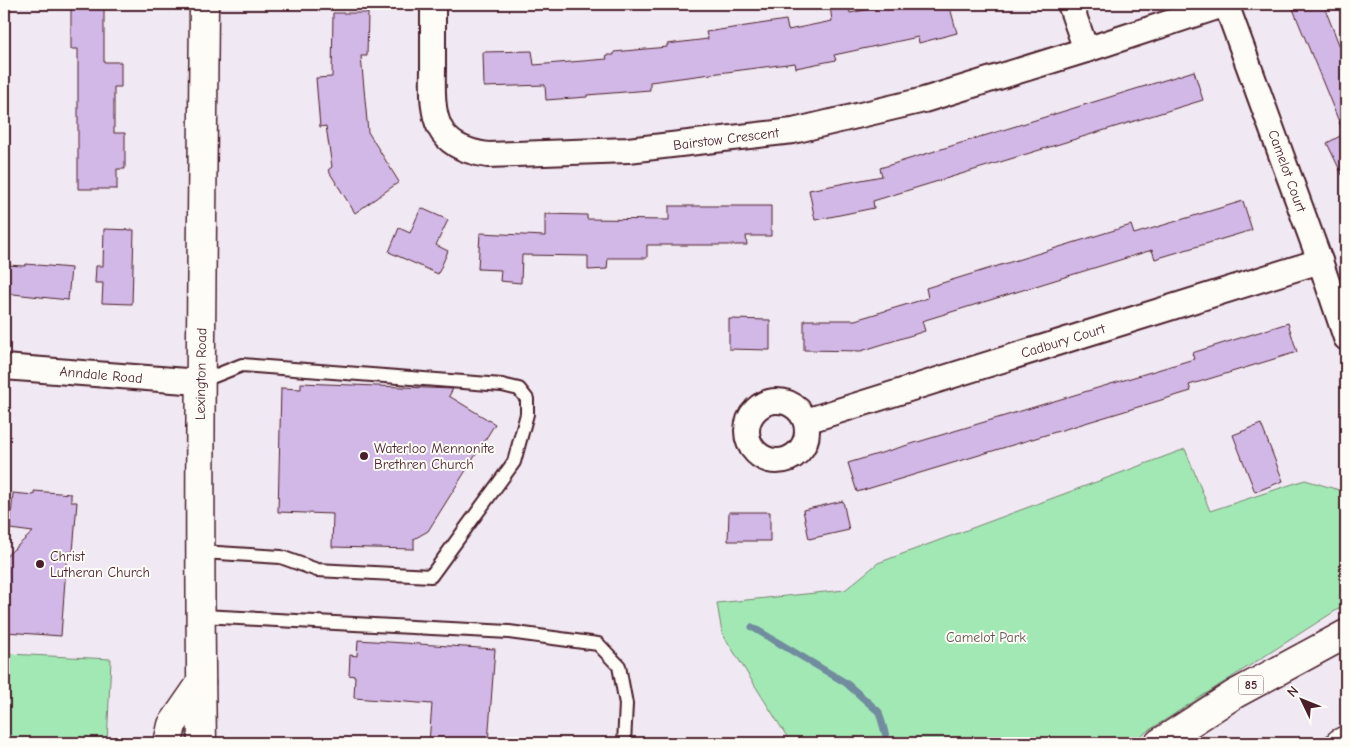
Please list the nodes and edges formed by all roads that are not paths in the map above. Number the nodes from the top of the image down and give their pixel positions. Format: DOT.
graph roads {
  1 [pos="204,4"];
  2 [pos="433,4"];
  3 [pos="1070,4"];
  4 [pos="1226,4"];
  5 [pos="1086,50"];
  6 [pos="1320,261"];
  7 [pos="1346,338"];
  8 [pos="4,367"];
  9 [pos="199,382"];
  10 [pos="806,421"];
  11 [pos="202,552"];
  12 [pos="202,616"];
  13 [pos="1346,634"];
  14 [pos="201,683"];
  15 [pos="1346,740"];
  16 [pos="168,743"];
  17 [pos="202,743"];
  18 [pos="624,743"];
  19 [pos="1159,743"];
  20 [pos="1340,743"];
  1 -- 9 [label="main road, Lexington Road"];
  2 -- 5 [label="street, Bairstow Crescent"];
  3 -- 5 [label="street"];
  4 -- 5 [label="street, Camelot Court"];
  4 -- 6 [label="street, Camelot Court"];
  6 -- 7 [label="street, Camelot Court"];
  6 -- 10 [label="street, Cadbury Court"];
  8 -- 9 [label="street, Anndale Road"];
  9 -- 11 [label="main road, Lexington Road"];
  9 -- 11 [label="lane"];
  11 -- 12 [label="main road, Lexington Road"];
  12 -- 14 [label="main road, Lexington Road"];
  12 -- 18 [label="lane"];
  13 -- 19 [label="main road, 85"];
  14 -- 16 [label="main road"];
  14 -- 17 [label="main road, Lexington Road"];
  15 -- 20 [label="main road"];
}
